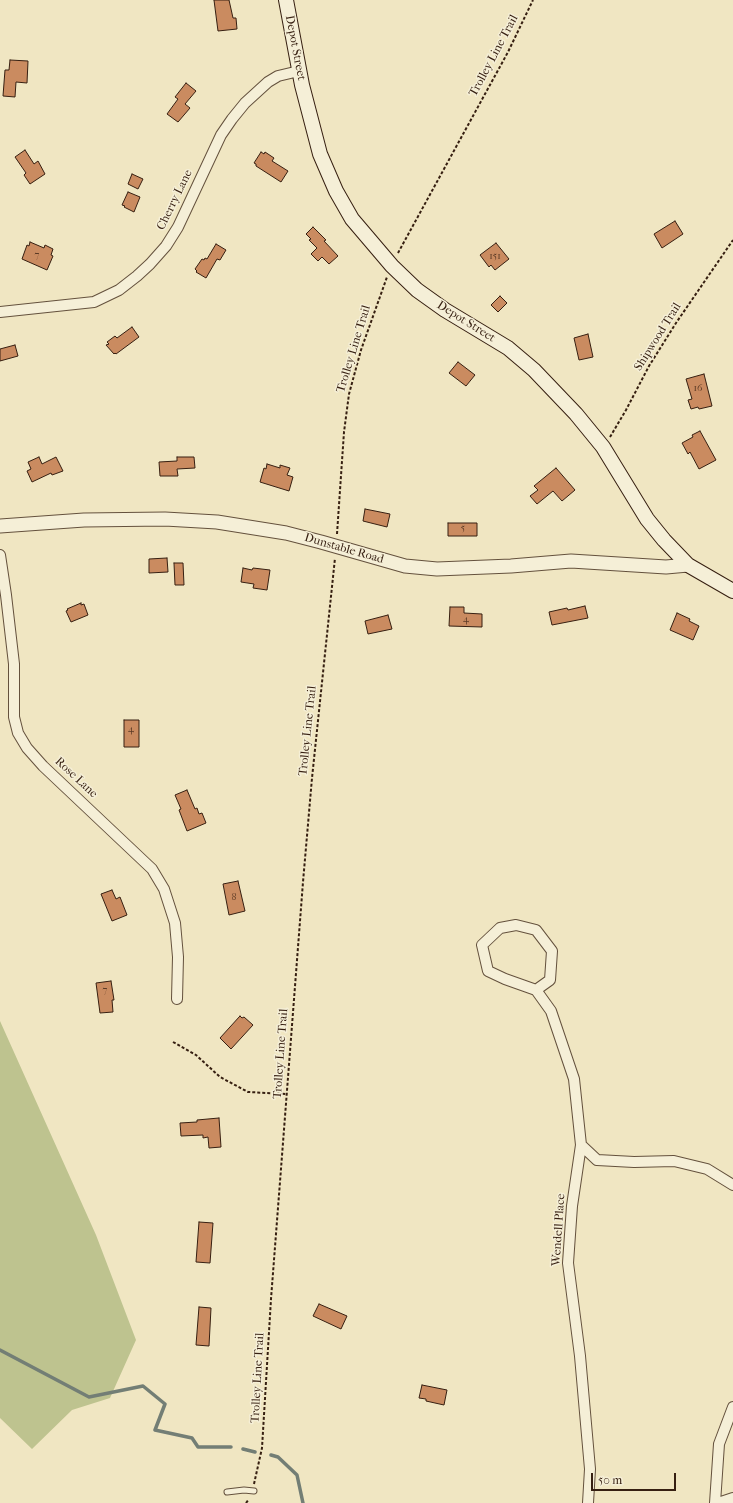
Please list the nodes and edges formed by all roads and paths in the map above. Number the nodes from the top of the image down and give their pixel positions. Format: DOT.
graph roads {
  1 [pos="286,0"];
  2 [pos="533,0"];
  3 [pos="299,71"];
  4 [pos="733,240"];
  5 [pos="392,266"];
  6 [pos="0,312"];
  7 [pos="603,448"];
  8 [pos="0,526"];
  9 [pos="336,546"];
  10 [pos="0,555"];
  11 [pos="688,565"];
  12 [pos="733,591"];
  13 [pos="536,990"];
  14 [pos="177,1000"];
  15 [pos="173,1042"];
  16 [pos="287,1094"];
  17 [pos="581,1145"];
  18 [pos="733,1185"];
  19 [pos="733,1407"];
  20 [pos="254,1491"];
  21 [pos="227,1492"];
  22 [pos="733,1498"];
  23 [pos="246,1503"];
  24 [pos="588,1503"];
  25 [pos="715,1503"];
  26 [pos="718,1503"];
  1 -- 3 [label="main road, Depot Street"];
  2 -- 5 [label="path, Trolley Line Trail"];
  3 -- 5 [label="main road, Depot Street"];
  3 -- 6 [label="street, Cherry Lane"];
  4 -- 7 [label="path, Shipwood Trail"];
  5 -- 7 [label="main road, Depot Street"];
  5 -- 9 [label="path, Trolley Line Trail"];
  7 -- 11 [label="main road, Depot Street"];
  8 -- 9 [label="street, Dunstable Road"];
  9 -- 11 [label="street, Dunstable Road"];
  9 -- 16 [label="path, Trolley Line Trail"];
  10 -- 14 [label="street, Rose Lane"];
  11 -- 12 [label="main road, Depot Street"];
  13 -- 13 [label="street"];
  13 -- 17 [label="street, Wendell Place"];
  15 -- 16 [label="path"];
  16 -- 20 [label="path, Trolley Line Trail"];
  17 -- 18 [label="street"];
  17 -- 24 [label="street, Wendell Place"];
  19 -- 25 [label="street"];
  20 -- 21 [label="lane"];
  20 -- 23 [label="path, Trolley Line Trail"];
  22 -- 26 [label="street"];
}
